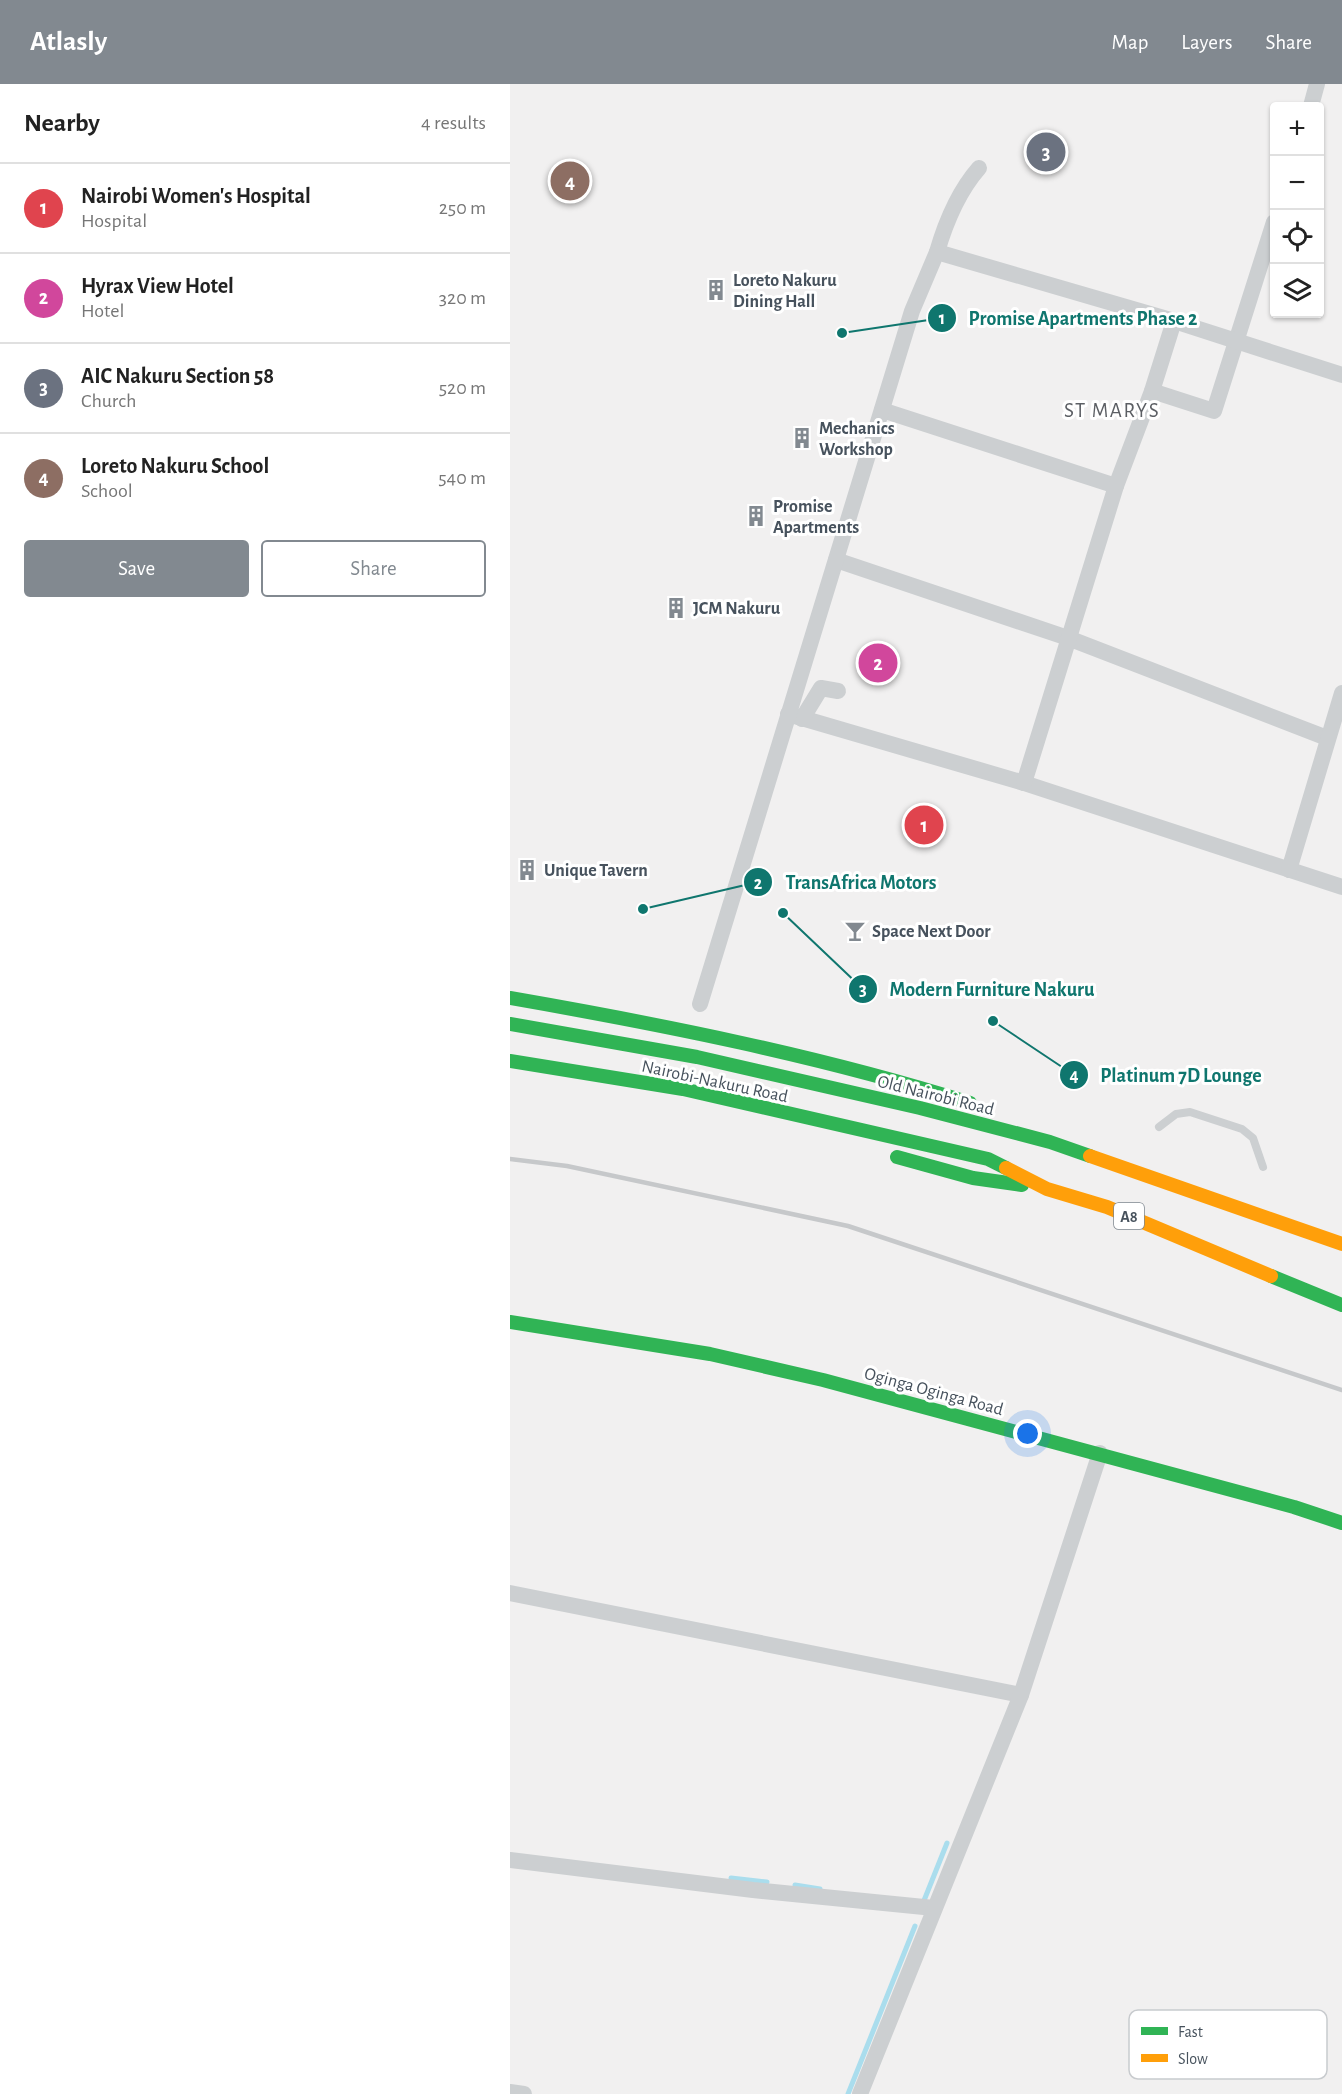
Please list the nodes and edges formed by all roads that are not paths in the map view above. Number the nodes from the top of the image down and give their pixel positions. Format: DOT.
graph roads {
  1 [pos="1317,84"];
  2 [pos="1312,102"];
  3 [pos="979,168"];
  4 [pos="1270,238"];
  5 [pos="937,252"];
  6 [pos="1174,321"];
  7 [pos="1236,343"];
  8 [pos="1342,375"];
  9 [pos="1152,391"];
  10 [pos="882,410"];
  11 [pos="1116,486"];
  12 [pos="836,560"];
  13 [pos="1068,638"];
  14 [pos="838,691"];
  15 [pos="1342,693"];
  16 [pos="795,716"];
  17 [pos="1327,738"];
  18 [pos="1024,783"];
  19 [pos="1289,870"];
  20 [pos="1342,887"];
  21 [pos="510,999"];
  22 [pos="700,1004"];
  23 [pos="510,1024"];
  24 [pos="510,1061"];
  25 [pos="1159,1127"];
  26 [pos="1050,1142"];
  27 [pos="885,1154"];
  28 [pos="1263,1167"];
  29 [pos="1047,1189"];
  30 [pos="1342,1244"];
  31 [pos="1342,1305"];
  32 [pos="510,1322"];
  33 [pos="1100,1453"];
  34 [pos="1342,1523"];
  35 [pos="510,1593"];
  36 [pos="1021,1695"];
  37 [pos="510,1860"];
  38 [pos="934,1908"];
  39 [pos="510,2092"];
  40 [pos="524,2094"];
  41 [pos="861,2094"];
  1 -- 2 [label="street"];
  3 -- 5 [label="street"];
  4 -- 7 [label="street"];
  5 -- 6 [label="street"];
  5 -- 10 [label="street"];
  6 -- 7 [label="street"];
  6 -- 9 [label="street"];
  7 -- 8 [label="street"];
  7 -- 9 [label="street"];
  9 -- 11 [label="street"];
  10 -- 11 [label="street"];
  10 -- 12 [label="street"];
  11 -- 13 [label="street"];
  12 -- 13 [label="street"];
  12 -- 16 [label="street"];
  13 -- 17 [label="street"];
  13 -- 18 [label="street"];
  14 -- 16 [label="street"];
  15 -- 17 [label="street"];
  16 -- 18 [label="street"];
  16 -- 22 [label="street"];
  17 -- 19 [label="street"];
  18 -- 19 [label="street"];
  19 -- 20 [label="street"];
  21 -- 26 [label="main road"];
  23 -- 26 [label="main road, Old Nairobi Road"];
  24 -- 29 [label="main road, Nairobi-Nakuru Road / A8"];
  25 -- 28 [label="lane"];
  26 -- 30 [label="main road, Old Nairobi Road"];
  27 -- 29 [label="main road"];
  29 -- 31 [label="main road, A8"];
  32 -- 33 [label="main road, Oginga Oginga Road"];
  33 -- 34 [label="main road, Oginga Oginga Road"];
  33 -- 36 [label="street"];
  35 -- 36 [label="street"];
  36 -- 38 [label="street"];
  37 -- 38 [label="street"];
  38 -- 41 [label="street"];
  39 -- 40 [label="street"];
}
